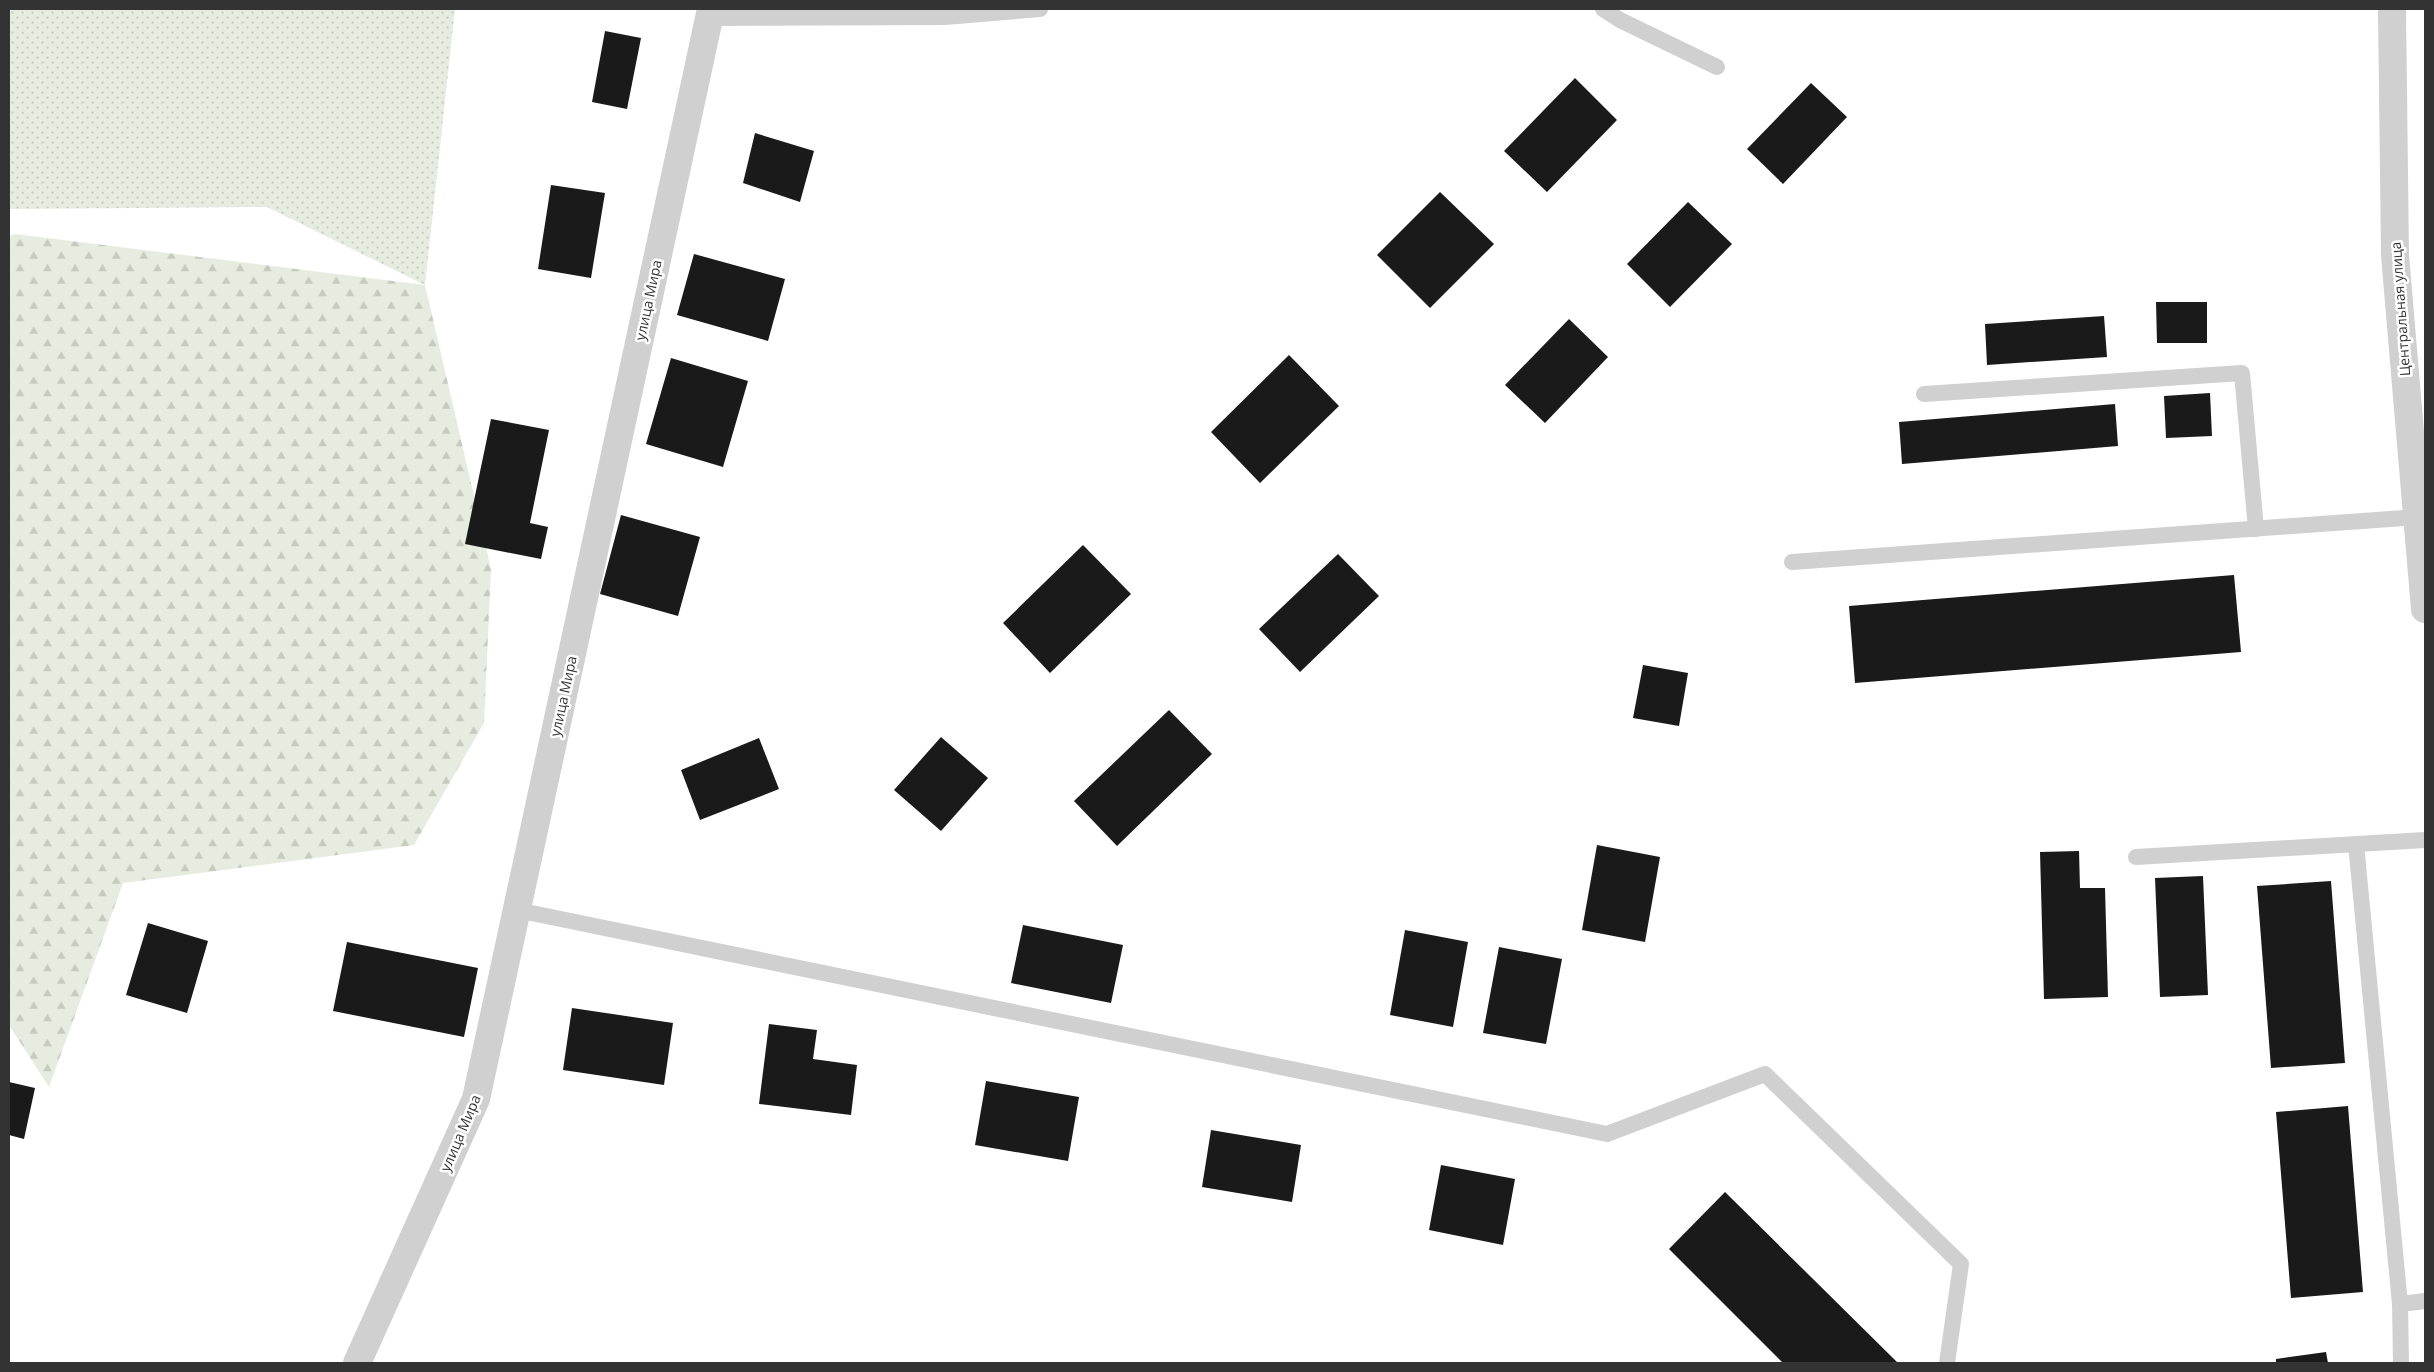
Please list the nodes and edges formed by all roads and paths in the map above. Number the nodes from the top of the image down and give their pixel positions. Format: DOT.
graph roads {
  1 [pos="1040,9"];
  2 [pos="1603,9"];
  3 [pos="2392,9"];
  4 [pos="710,14"];
  5 [pos="1717,67"];
  6 [pos="1924,394"];
  7 [pos="2418,517"];
  8 [pos="2256,529"];
  9 [pos="1792,562"];
  10 [pos="2425,609"];
  11 [pos="2425,840"];
  12 [pos="2356,844"];
  13 [pos="2136,857"];
  14 [pos="517,910"];
  15 [pos="2425,1301"];
  16 [pos="2400,1304"];
  17 [pos="357,1363"];
  18 [pos="1947,1363"];
  19 [pos="2401,1363"];
  1 -- 4 [label="lane"];
  2 -- 5 [label="lane"];
  3 -- 7 [label="street, Центральная улица"];
  4 -- 14 [label="street, улица Мира"];
  6 -- 8 [label="lane"];
  7 -- 8 [label="lane"];
  7 -- 10 [label="street, Центральная улица"];
  8 -- 9 [label="lane"];
  11 -- 12 [label="lane"];
  12 -- 13 [label="lane"];
  12 -- 16 [label="lane"];
  14 -- 17 [label="street, улица Мира"];
  14 -- 18 [label="lane"];
  15 -- 16 [label="lane"];
  16 -- 19 [label="lane"];
}
